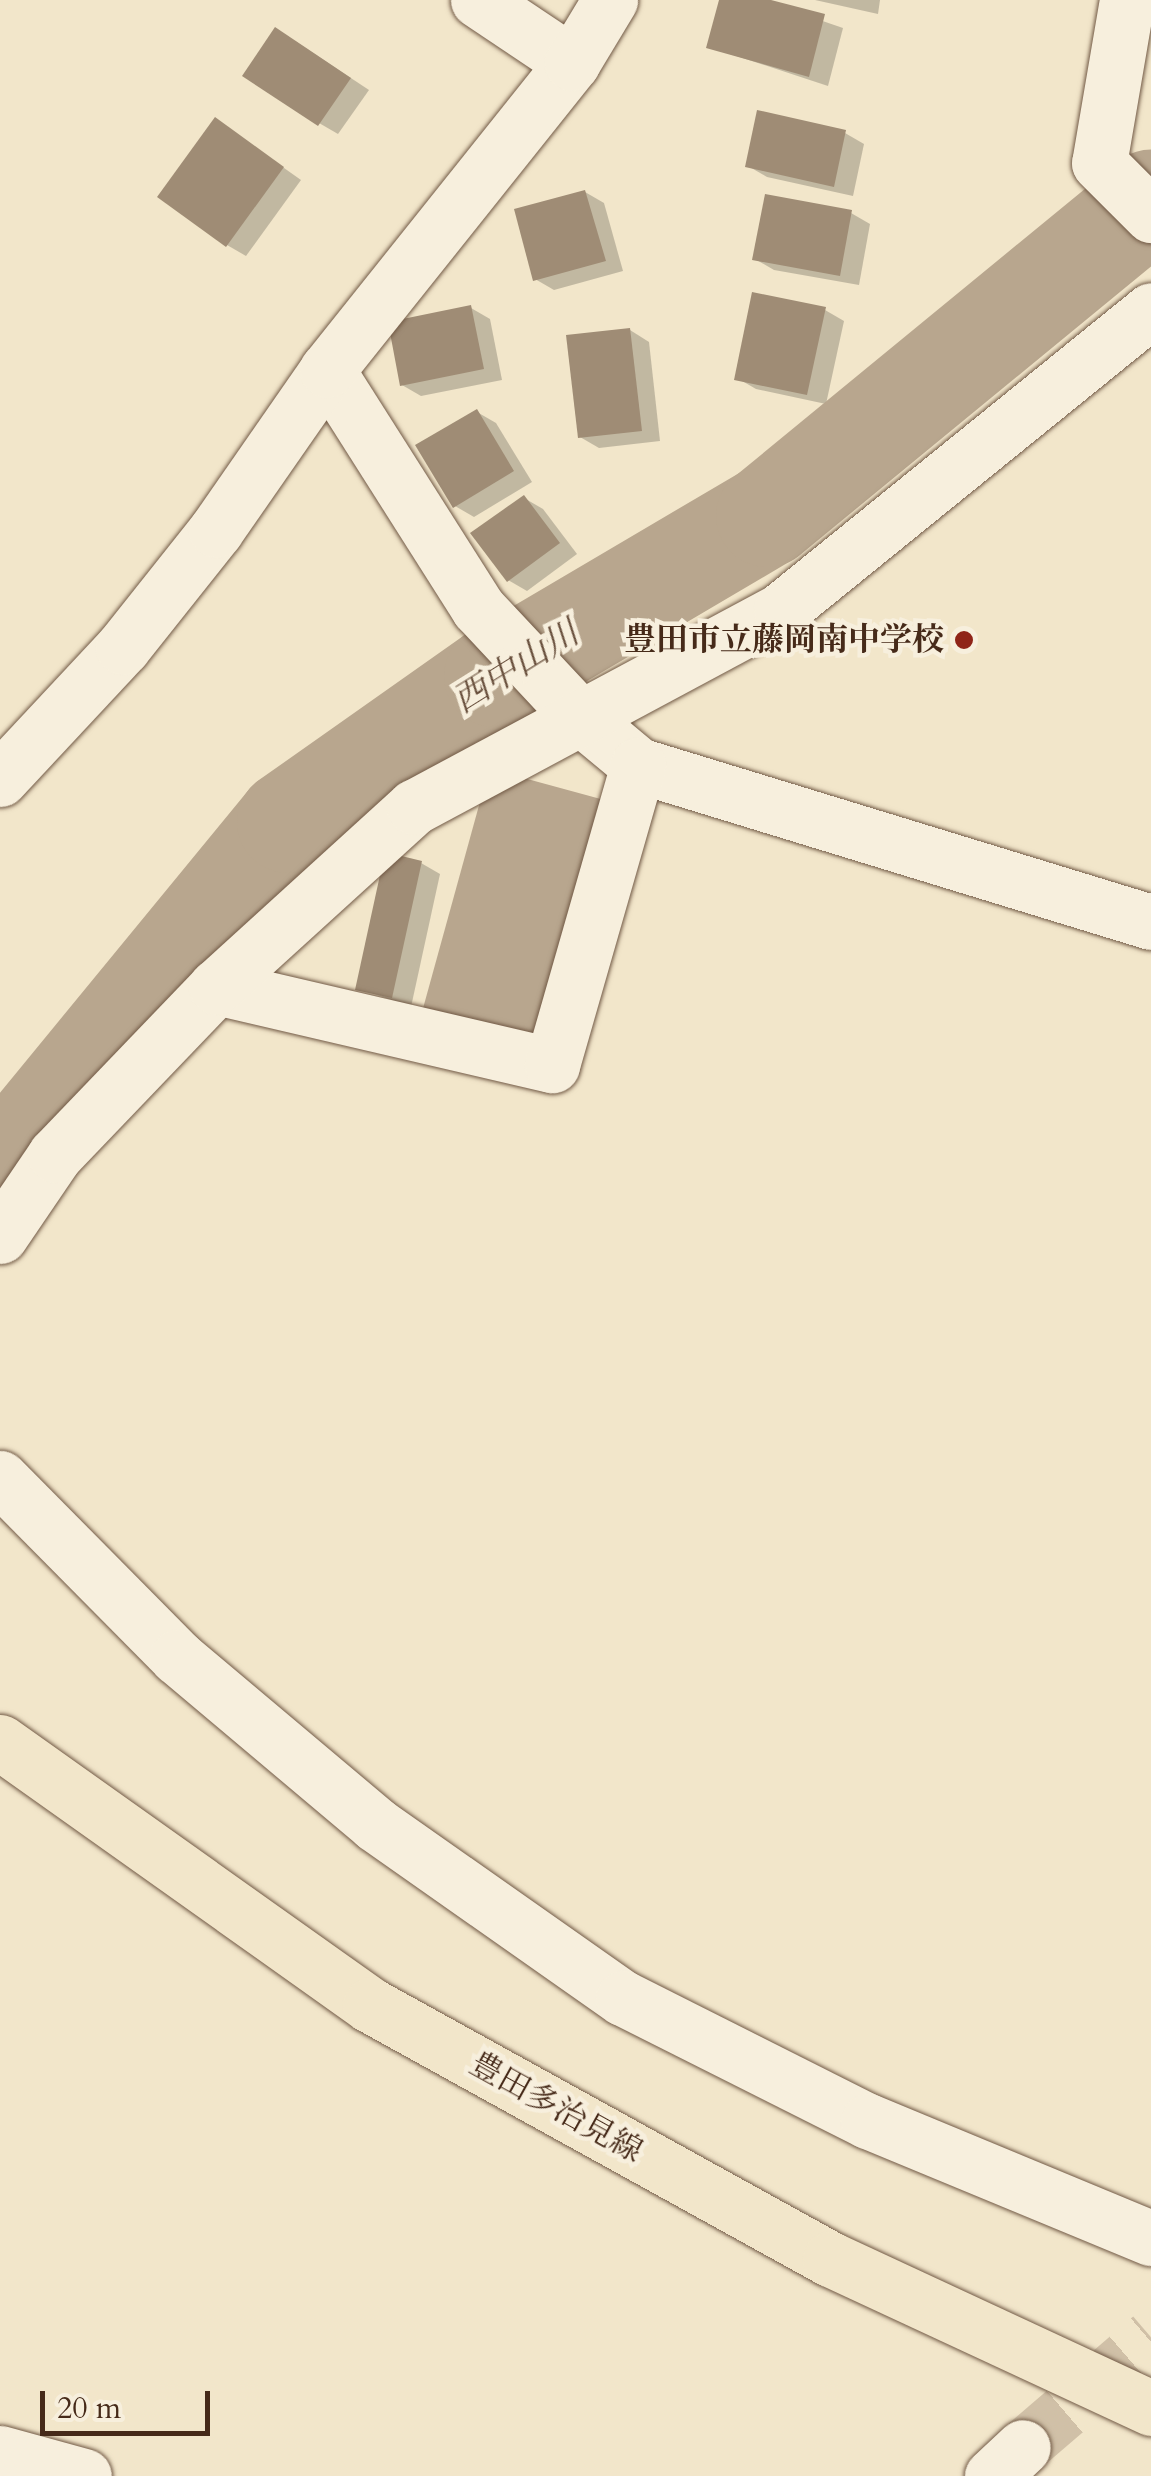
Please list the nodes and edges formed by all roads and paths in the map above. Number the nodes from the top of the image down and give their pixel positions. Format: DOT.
graph roads {
  1 [pos="478,0"];
  2 [pos="610,0"];
  3 [pos="1127,0"];
  4 [pos="572,64"];
  5 [pos="1151,215"];
  6 [pos="1151,310"];
  7 [pos="327,370"];
  8 [pos="571,704"];
  9 [pos="638,765"];
  10 [pos="0,778"];
  11 [pos="1151,922"];
  12 [pos="216,987"];
  13 [pos="0,1236"];
  14 [pos="0,1478"];
  15 [pos="0,1742"];
  16 [pos="1151,2238"];
  17 [pos="1151,2408"];
  18 [pos="0,2452"];
  19 [pos="84,2476"];
  1 -- 4 [label="street"];
  2 -- 4 [label="street"];
  3 -- 5 [label="street"];
  4 -- 7 [label="street"];
  6 -- 8 [label="street"];
  7 -- 8 [label="street"];
  7 -- 10 [label="street"];
  8 -- 9 [label="street"];
  8 -- 12 [label="street"];
  9 -- 11 [label="street"];
  9 -- 12 [label="street"];
  12 -- 13 [label="street"];
  14 -- 16 [label="street"];
  15 -- 17 [label="main road, 豊田多治見線"];
  18 -- 19 [label="street"];
}
